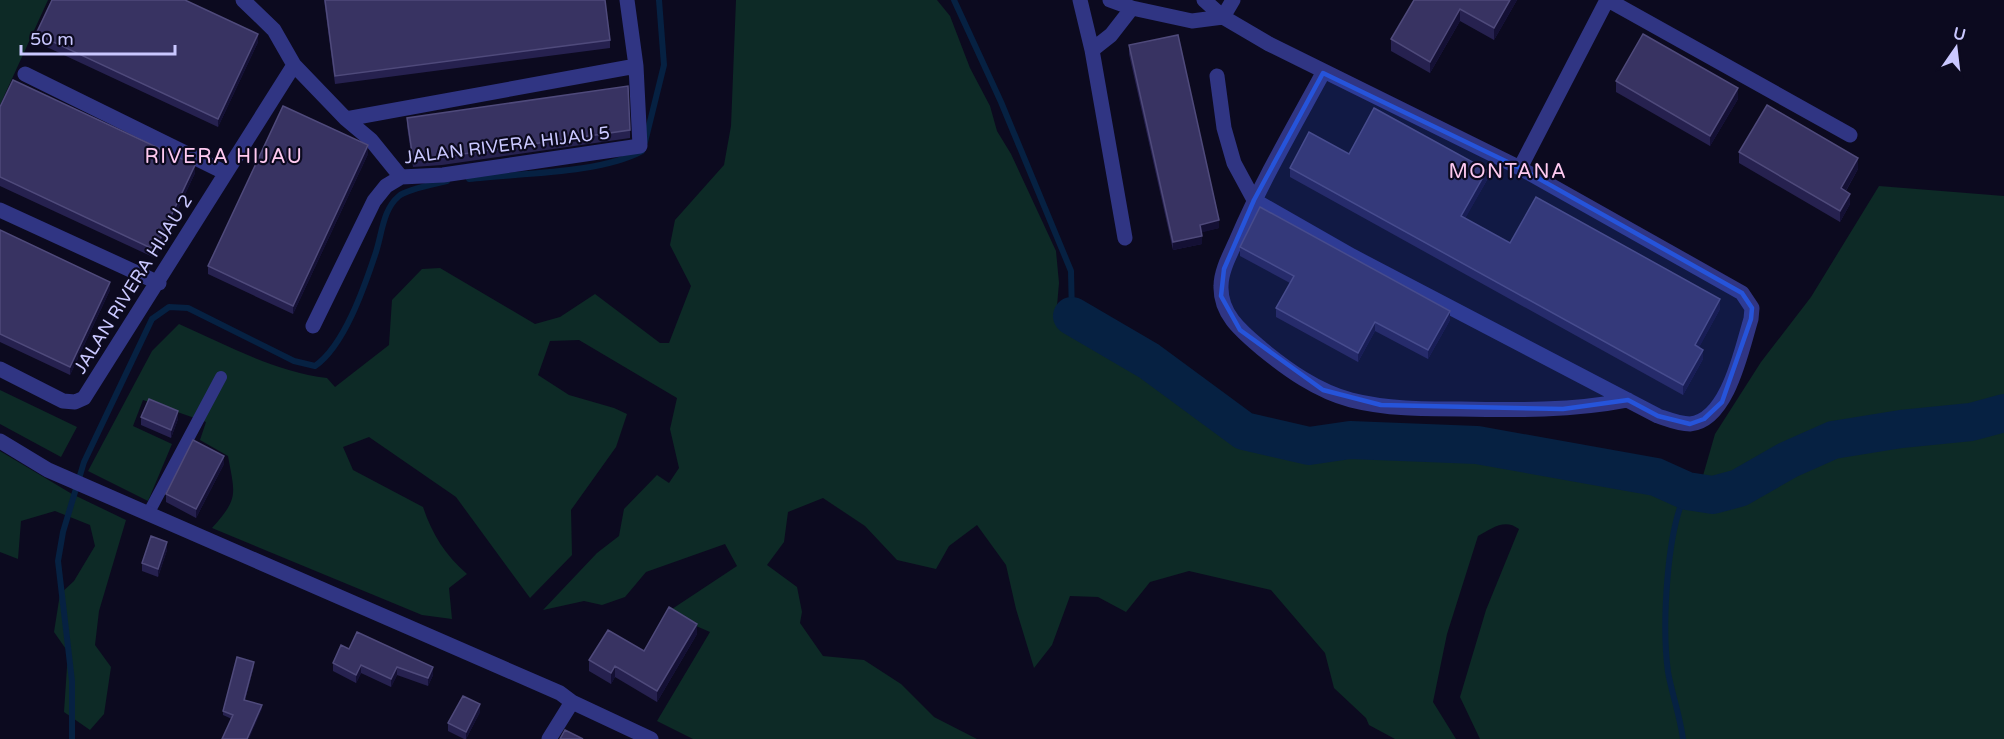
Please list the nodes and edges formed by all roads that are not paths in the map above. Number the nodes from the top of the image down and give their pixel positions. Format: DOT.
graph roads {
  1 [pos="243,0"];
  2 [pos="627,0"];
  3 [pos="1080,0"];
  4 [pos="1110,0"];
  5 [pos="1204,0"];
  6 [pos="1233,0"];
  7 [pos="1608,0"];
  8 [pos="1132,8"];
  9 [pos="1223,17"];
  10 [pos="1092,50"];
  11 [pos="294,65"];
  12 [pos="636,66"];
  13 [pos="1323,73"];
  14 [pos="25,74"];
  15 [pos="1217,76"];
  16 [pos="346,119"];
  17 [pos="1850,135"];
  18 [pos="1520,168"];
  19 [pos="226,173"];
  20 [pos="401,177"];
  21 [pos="1254,200"];
  22 [pos="0,210"];
  23 [pos="1125,238"];
  24 [pos="159,283"];
  25 [pos="313,326"];
  26 [pos="0,369"];
  27 [pos="221,377"];
  28 [pos="1628,400"];
  29 [pos="0,441"];
  30 [pos="148,514"];
  31 [pos="572,702"];
  32 [pos="549,739"];
  33 [pos="651,739"];
  1 -- 11 [label="street"];
  2 -- 12 [label="street, JALAN RIVERA HIJAU 5"];
  3 -- 10 [label="street"];
  4 -- 8 [label="street"];
  5 -- 9 [label="street"];
  6 -- 9 [label="street"];
  7 -- 17 [label="street"];
  7 -- 18 [label="street"];
  8 -- 9 [label="street"];
  8 -- 10 [label="street"];
  9 -- 13 [label="street"];
  10 -- 23 [label="street"];
  11 -- 16 [label="street"];
  11 -- 19 [label="street, JALAN RIVERA HIJAU 2"];
  12 -- 16 [label="street"];
  12 -- 20 [label="street, JALAN RIVERA HIJAU 5"];
  13 -- 18 [label="street"];
  13 -- 21 [label="street"];
  14 -- 19 [label="street"];
  15 -- 21 [label="street"];
  16 -- 20 [label="street"];
  18 -- 28 [label="street"];
  19 -- 24 [label="street, JALAN RIVERA HIJAU 2"];
  20 -- 25 [label="street, JALAN RIVERA HIJAU 5"];
  21 -- 28 [label="street"];
  21 -- 28 [label="street"];
  22 -- 24 [label="street"];
  24 -- 26 [label="street, JALAN RIVERA HIJAU 2"];
  27 -- 30 [label="lane"];
  29 -- 30 [label="street"];
  30 -- 31 [label="street"];
  31 -- 32 [label="street"];
  31 -- 33 [label="street"];
}
